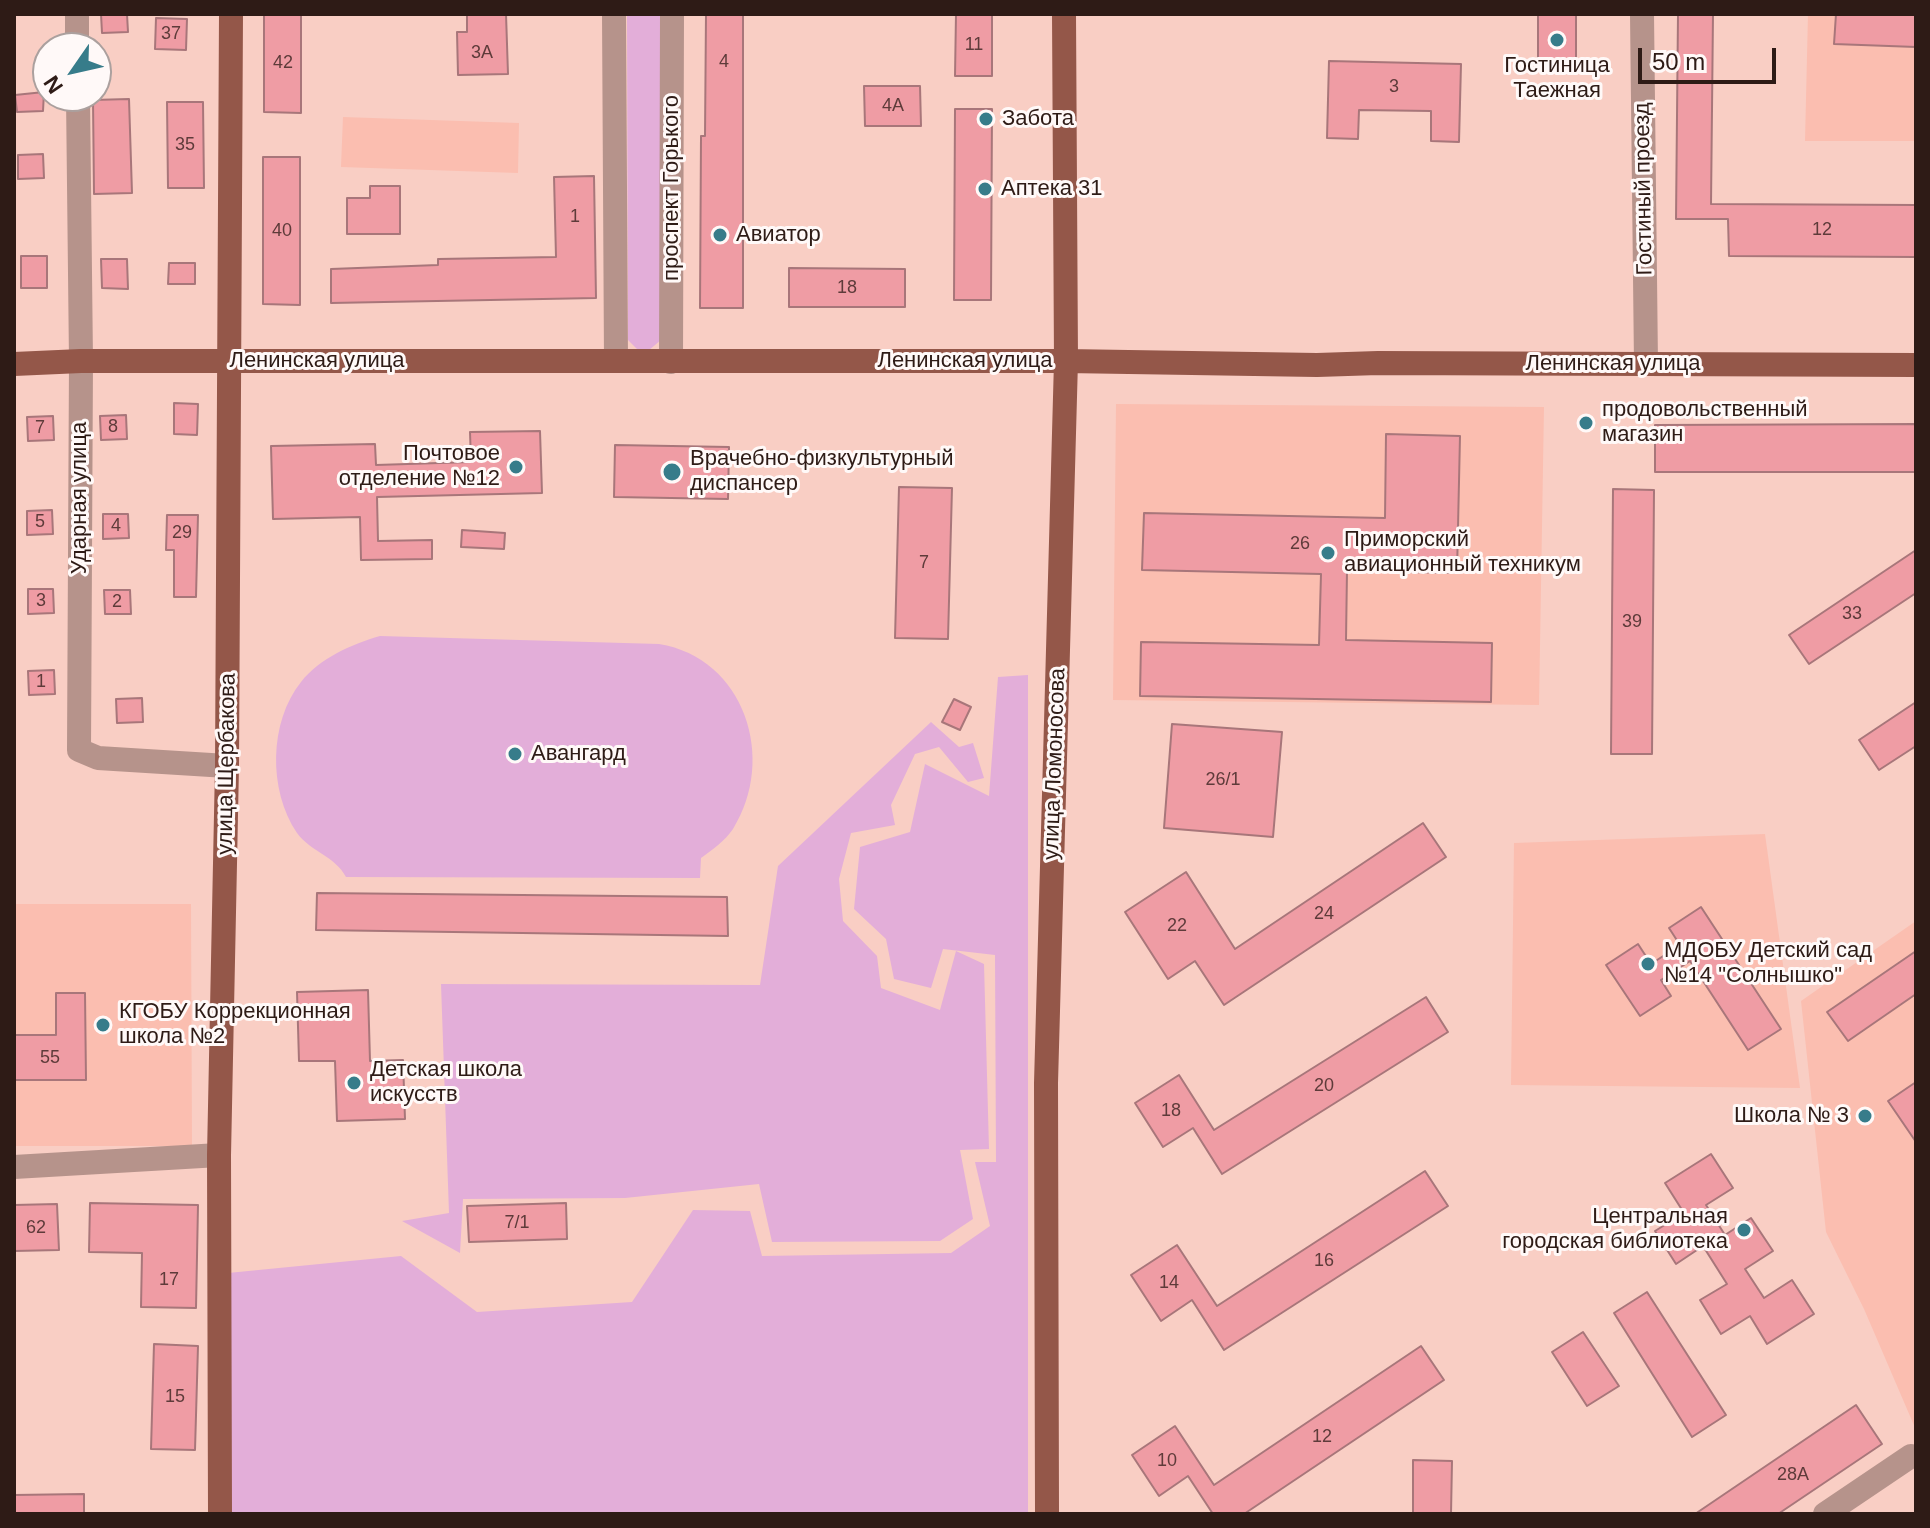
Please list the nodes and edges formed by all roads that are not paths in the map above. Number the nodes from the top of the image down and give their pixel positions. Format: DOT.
graph roads {
  1 [pos="231,14"];
  2 [pos="614,14"];
  3 [pos="672,14"];
  4 [pos="1064,14"];
  5 [pos="1642,14"];
  6 [pos="78,112"];
  7 [pos="81,361"];
  8 [pos="228,361"];
  9 [pos="616,361"];
  10 [pos="1066,361"];
  11 [pos="671,362"];
  12 [pos="14,364"];
  13 [pos="1646,364"];
  14 [pos="1916,365"];
  15 [pos="227,766"];
  16 [pos="219,1155"];
  17 [pos="14,1167"];
  18 [pos="1911,1456"];
  19 [pos="220,1514"];
  20 [pos="1047,1514"];
  21 [pos="1825,1514"];
  1 -- 8 [label="main road, улица Щербакова"];
  2 -- 9 [label="street"];
  3 -- 11 [label="street, проспект Горького"];
  4 -- 10 [label="main road, улица Ломоносова"];
  5 -- 13 [label="street, Гостиный проезд"];
  6 -- 7 [label="street, Ударная улица"];
  7 -- 8 [label="main road, Ленинская улица"];
  7 -- 12 [label="main road, Ленинская улица"];
  7 -- 15 [label="street, Ударная улица"];
  8 -- 9 [label="main road, Ленинская улица"];
  8 -- 15 [label="main road, улица Щербакова"];
  9 -- 11 [label="main road, Ленинская улица"];
  10 -- 11 [label="main road, Ленинская улица"];
  10 -- 13 [label="main road, Ленинская улица"];
  10 -- 20 [label="main road, улица Ломоносова"];
  13 -- 14 [label="main road, Ленинская улица"];
  15 -- 16 [label="main road, улица Щербакова"];
  16 -- 17 [label="street"];
  16 -- 19 [label="main road, улица Щербакова"];
  18 -- 21 [label="street"];
}
